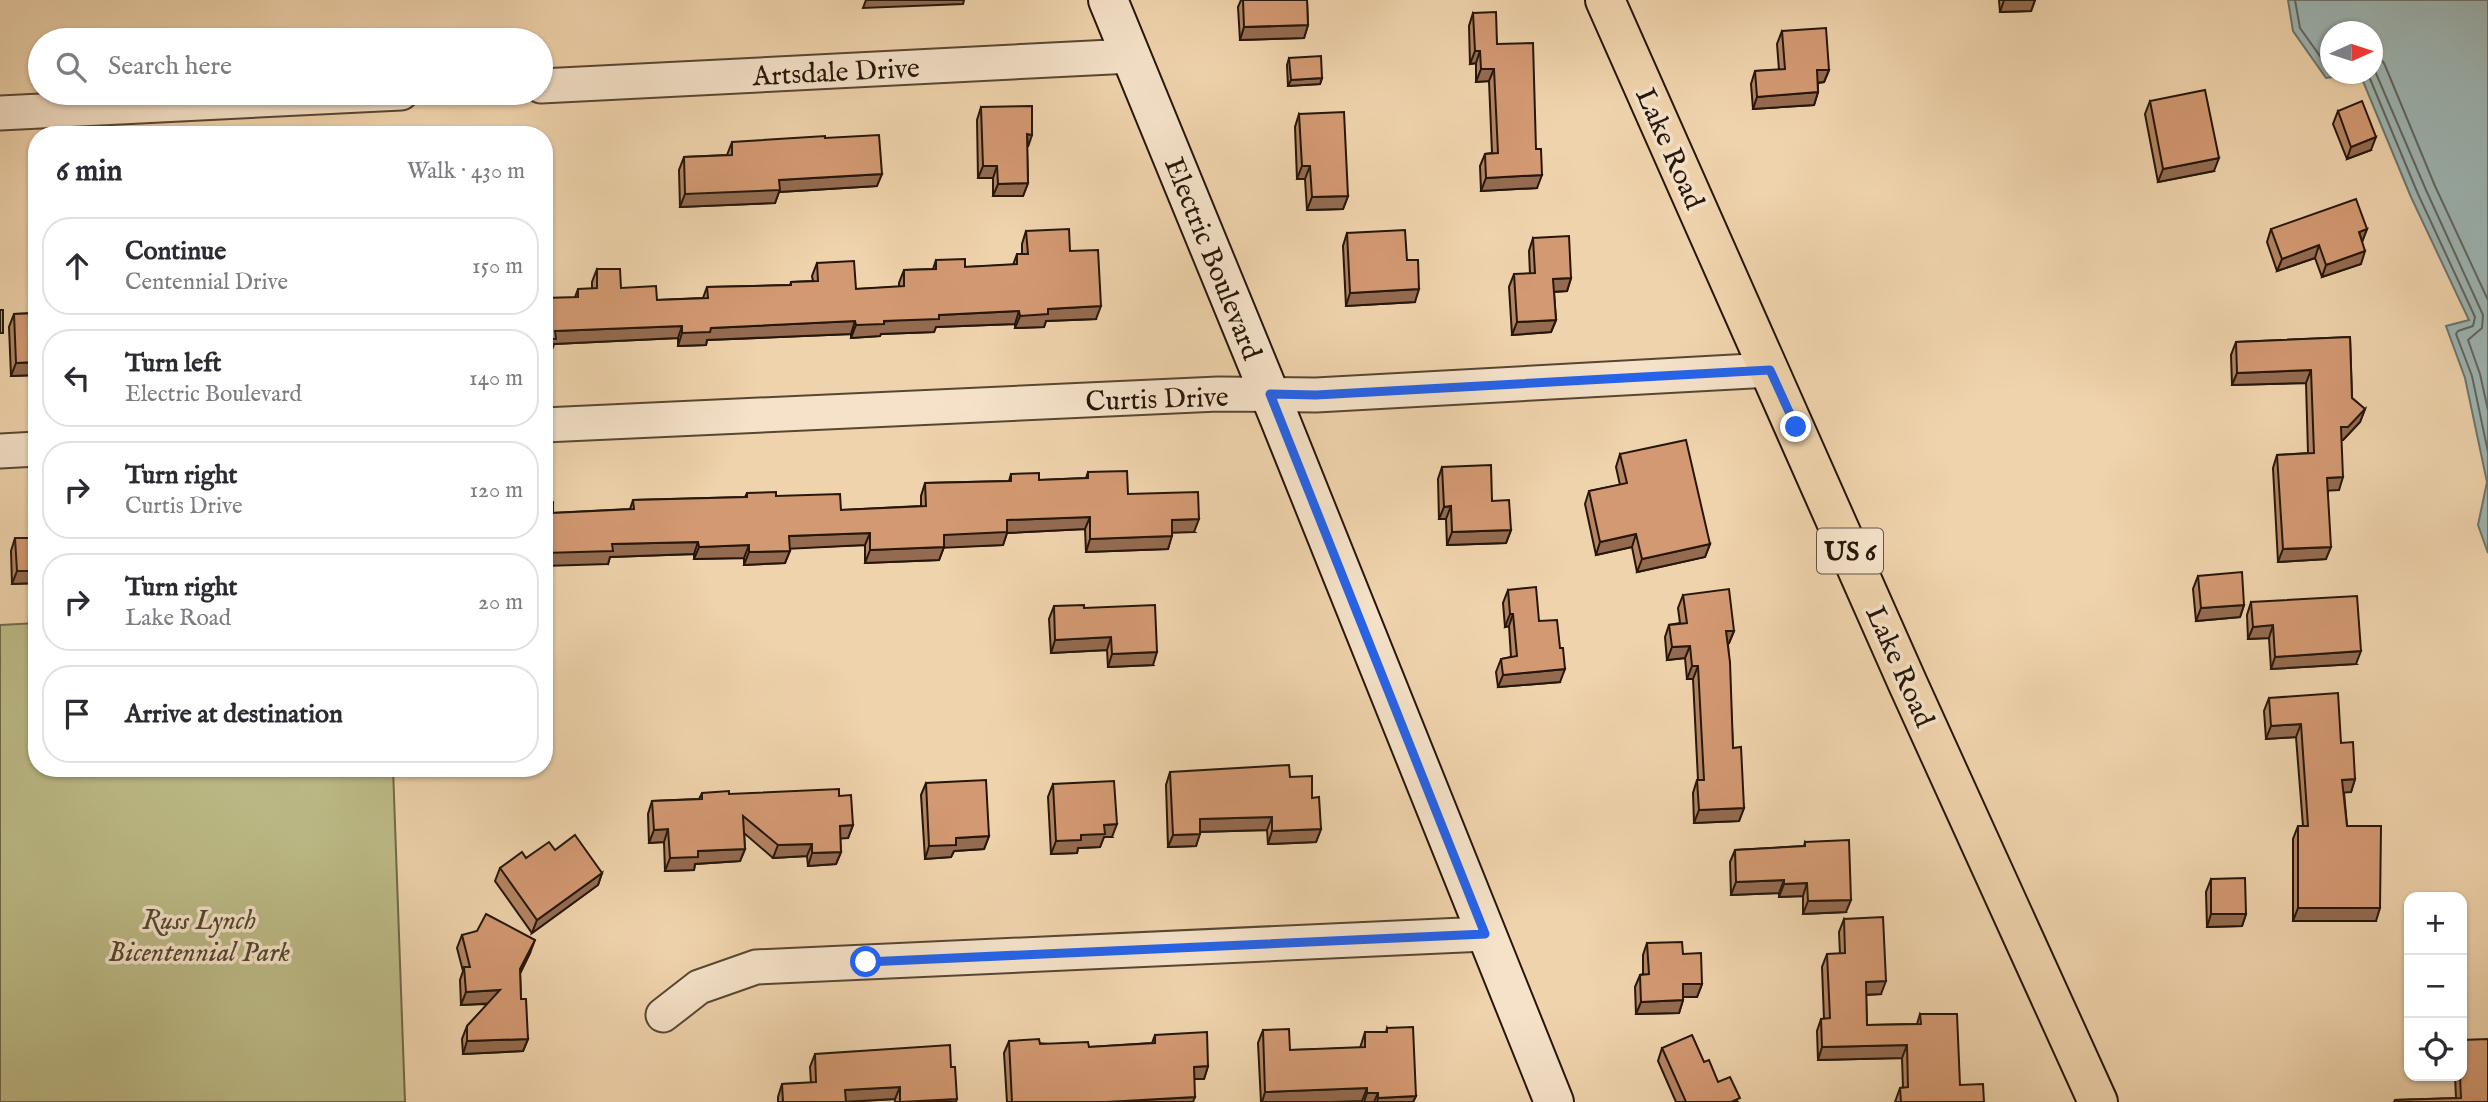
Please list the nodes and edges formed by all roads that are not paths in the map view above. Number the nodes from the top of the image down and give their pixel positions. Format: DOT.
graph roads {
  1 [pos="1108,0"];
  2 [pos="1605,0"];
  3 [pos="1131,56"];
  4 [pos="553,85"];
  5 [pos="160,105"];
  6 [pos="0,113"];
  7 [pos="1770,370"];
  8 [pos="1270,394"];
  9 [pos="553,425"];
  10 [pos="28,449"];
  11 [pos="0,451"];
  12 [pos="1485,934"];
  13 [pos="663,1015"];
  14 [pos="1554,1102"];
  15 [pos="2098,1102"];
  1 -- 3 [label="street, Electric Boulevard"];
  2 -- 7 [label="main road, Lake Road / US 6"];
  3 -- 4 [label="street, Artsdale Drive"];
  3 -- 8 [label="street, Electric Boulevard"];
  5 -- 6 [label="street"];
  7 -- 8 [label="street, Curtis Drive"];
  7 -- 15 [label="main road, Lake Road / US 6"];
  8 -- 9 [label="street, Curtis Drive"];
  8 -- 12 [label="street, Electric Boulevard"];
  10 -- 11 [label="street"];
  12 -- 13 [label="street"];
  12 -- 14 [label="street, Electric Boulevard"];
}
